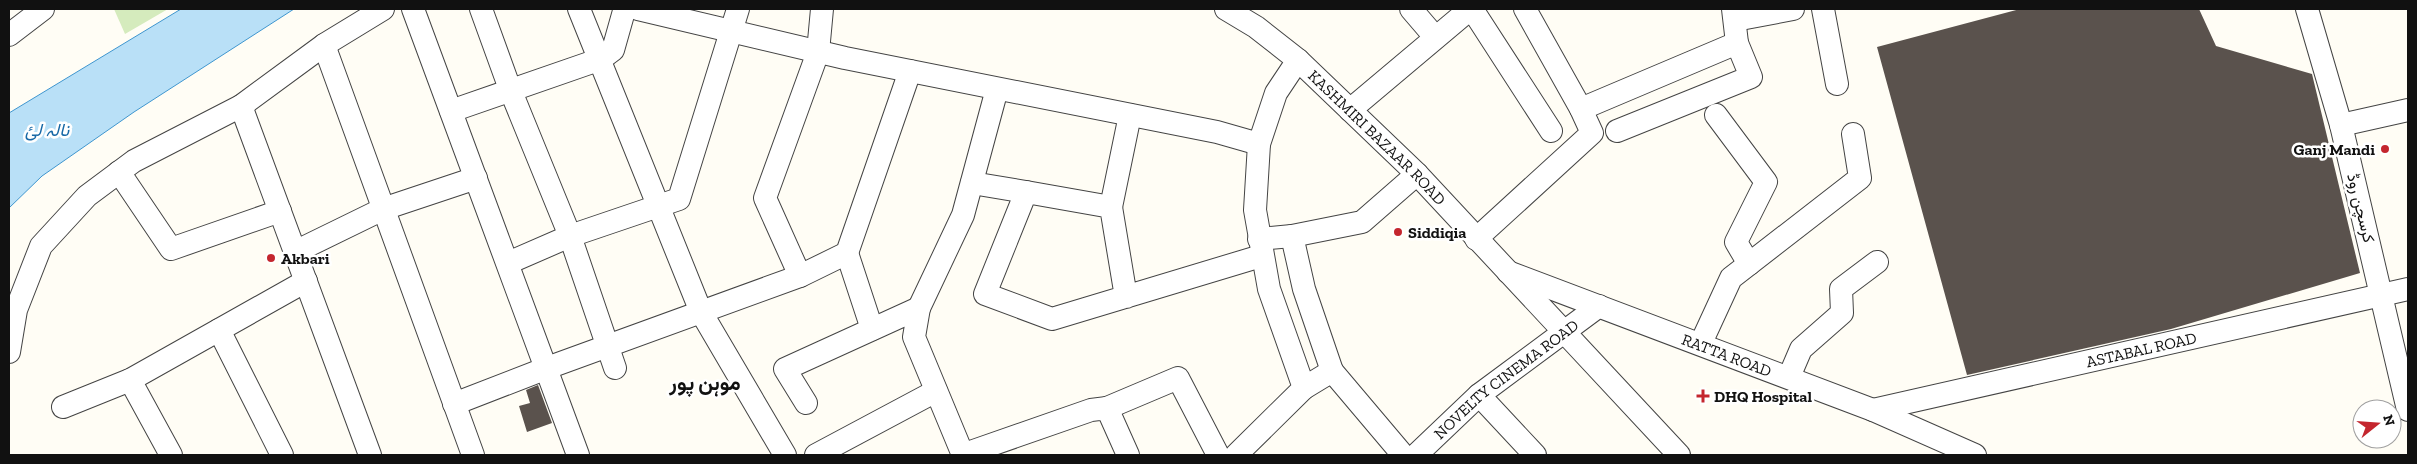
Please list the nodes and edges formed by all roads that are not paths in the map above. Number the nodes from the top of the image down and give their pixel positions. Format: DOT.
graph roads {
  1 [pos="43,9"];
  2 [pos="383,9"];
  3 [pos="413,9"];
  4 [pos="482,9"];
  5 [pos="579,9"];
  6 [pos="638,9"];
  7 [pos="738,9"];
  8 [pos="822,9"];
  9 [pos="1226,9"];
  10 [pos="1411,9"];
  11 [pos="1471,9"];
  12 [pos="1525,9"];
  13 [pos="1793,9"];
  14 [pos="1823,9"];
  15 [pos="2307,9"];
  16 [pos="1734,14"];
  17 [pos="731,31"];
  18 [pos="9,36"];
  19 [pos="1435,37"];
  20 [pos="1737,43"];
  21 [pos="324,45"];
  22 [pos="818,52"];
  23 [pos="601,59"];
  24 [pos="1298,60"];
  25 [pos="910,71"];
  26 [pos="1837,84"];
  27 [pos="510,89"];
  28 [pos="997,89"];
  29 [pos="241,106"];
  30 [pos="1581,109"];
  31 [pos="451,110"];
  32 [pos="1350,110"];
  33 [pos="2408,110"];
  34 [pos="1130,115"];
  35 [pos="1716,115"];
  36 [pos="2341,125"];
  37 [pos="1551,131"];
  38 [pos="1617,131"];
  39 [pos="1852,134"];
  40 [pos="1259,144"];
  41 [pos="119,172"];
  42 [pos="1417,174"];
  43 [pos="476,178"];
  44 [pos="972,183"];
  45 [pos="1026,192"];
  46 [pos="658,206"];
  47 [pos="1111,207"];
  48 [pos="384,209"];
  49 [pos="280,211"];
  50 [pos="570,236"];
  51 [pos="1292,236"];
  52 [pos="1476,239"];
  53 [pos="1260,248"];
  54 [pos="295,252"];
  55 [pos="847,253"];
  56 [pos="1878,262"];
  57 [pos="508,263"];
  58 [pos="1749,264"];
  59 [pos="1505,271"];
  60 [pos="800,276"];
  61 [pos="306,281"];
  62 [pos="2408,289"];
  63 [pos="2383,296"];
  64 [pos="1126,297"];
  65 [pos="1599,306"];
  66 [pos="919,308"];
  67 [pos="701,312"];
  68 [pos="872,329"];
  69 [pos="219,330"];
  70 [pos="1565,334"];
  71 [pos="1701,343"];
  72 [pos="608,346"];
  73 [pos="9,352"];
  74 [pos="547,368"];
  75 [pos="615,368"];
  76 [pos="1332,371"];
  77 [pos="1789,377"];
  78 [pos="130,380"];
  79 [pos="1304,388"];
  80 [pos="936,391"];
  81 [pos="1479,395"];
  82 [pos="806,403"];
  83 [pos="454,404"];
  84 [pos="63,407"];
  85 [pos="1107,408"];
  86 [pos="1873,410"];
  87 [pos="2408,410"];
  88 [pos="1246,452"];
  89 [pos="171,455"];
  90 [pos="282,455"];
  91 [pos="370,455"];
  92 [pos="473,455"];
  93 [pos="578,455"];
  94 [pos="785,455"];
  95 [pos="816,455"];
  96 [pos="962,455"];
  97 [pos="1128,455"];
  98 [pos="1218,455"];
  99 [pos="1403,455"];
  100 [pos="1416,455"];
  101 [pos="1535,455"];
  102 [pos="1679,455"];
  103 [pos="1975,455"];
  1 -- 18 [label="street"];
  2 -- 21 [label="street"];
  3 -- 31 [label="street"];
  4 -- 27 [label="street"];
  5 -- 23 [label="street"];
  6 -- 17 [label="street"];
  6 -- 23 [label="street"];
  7 -- 17 [label="street"];
  8 -- 22 [label="street"];
  9 -- 24 [label="street, KASHMIRI BAZAAR ROAD"];
  10 -- 19 [label="street"];
  11 -- 19 [label="street"];
  11 -- 37 [label="street"];
  12 -- 30 [label="street"];
  13 -- 16 [label="street"];
  14 -- 26 [label="street"];
  15 -- 36 [label="street, کرسچن روڈ"];
  16 -- 20 [label="street"];
  17 -- 22 [label="street"];
  17 -- 46 [label="street"];
  19 -- 32 [label="street"];
  20 -- 30 [label="street"];
  20 -- 38 [label="street"];
  21 -- 29 [label="street"];
  21 -- 48 [label="street"];
  22 -- 25 [label="street"];
  22 -- 60 [label="street"];
  23 -- 27 [label="street"];
  23 -- 46 [label="street"];
  24 -- 32 [label="street, KASHMIRI BAZAAR ROAD"];
  24 -- 40 [label="street"];
  25 -- 28 [label="street"];
  25 -- 55 [label="street"];
  27 -- 31 [label="street"];
  27 -- 50 [label="street"];
  28 -- 34 [label="street"];
  28 -- 44 [label="street"];
  29 -- 41 [label="street"];
  29 -- 49 [label="street"];
  30 -- 52 [label="street"];
  31 -- 43 [label="street"];
  32 -- 42 [label="street, KASHMIRI BAZAAR ROAD"];
  33 -- 36 [label="street"];
  34 -- 40 [label="street"];
  34 -- 47 [label="street"];
  35 -- 58 [label="street"];
  36 -- 63 [label="street, کرسچن روڈ"];
  39 -- 58 [label="street"];
  40 -- 53 [label="street"];
  41 -- 49 [label="street"];
  41 -- 73 [label="street"];
  42 -- 51 [label="street"];
  42 -- 52 [label="street, KASHMIRI BAZAAR ROAD"];
  43 -- 48 [label="street"];
  43 -- 57 [label="street"];
  44 -- 45 [label="street"];
  44 -- 66 [label="street"];
  45 -- 47 [label="street"];
  45 -- 64 [label="street"];
  46 -- 50 [label="street"];
  46 -- 67 [label="street"];
  47 -- 64 [label="street"];
  48 -- 54 [label="street"];
  48 -- 83 [label="street"];
  49 -- 54 [label="street"];
  50 -- 57 [label="street"];
  50 -- 72 [label="street"];
  51 -- 53 [label="street"];
  51 -- 76 [label="street"];
  52 -- 59 [label="street, KASHMIRI BAZAAR ROAD"];
  53 -- 64 [label="street"];
  53 -- 79 [label="street"];
  54 -- 61 [label="street"];
  55 -- 60 [label="street"];
  55 -- 68 [label="street"];
  56 -- 77 [label="street"];
  57 -- 74 [label="street"];
  58 -- 71 [label="street"];
  59 -- 65 [label="street, RATTA ROAD"];
  59 -- 70 [label="street, KASHMIRI BAZAAR ROAD"];
  60 -- 67 [label="street"];
  61 -- 69 [label="street"];
  61 -- 91 [label="street"];
  62 -- 63 [label="street, ASTABAL ROAD"];
  63 -- 86 [label="street, ASTABAL ROAD"];
  63 -- 87 [label="street, کرسچن روڈ"];
  65 -- 70 [label="street, NOVELTY CINEMA ROAD"];
  65 -- 71 [label="street, RATTA ROAD"];
  66 -- 68 [label="street"];
  66 -- 80 [label="street"];
  67 -- 72 [label="street"];
  67 -- 94 [label="street"];
  68 -- 82 [label="street"];
  69 -- 78 [label="street"];
  69 -- 90 [label="street"];
  70 -- 81 [label="street, NOVELTY CINEMA ROAD"];
  70 -- 102 [label="street, KASHMIRI BAZAAR ROAD"];
  71 -- 77 [label="street, RATTA ROAD"];
  72 -- 74 [label="street"];
  72 -- 75 [label="street"];
  74 -- 83 [label="street"];
  74 -- 93 [label="street"];
  76 -- 79 [label="street"];
  76 -- 99 [label="street"];
  77 -- 86 [label="street, RATTA ROAD"];
  78 -- 84 [label="street"];
  78 -- 89 [label="street"];
  79 -- 88 [label="street"];
  80 -- 95 [label="street"];
  80 -- 96 [label="street"];
  81 -- 100 [label="street, NOVELTY CINEMA ROAD"];
  81 -- 101 [label="street"];
  83 -- 92 [label="street"];
  85 -- 96 [label="street"];
  85 -- 97 [label="street"];
  85 -- 98 [label="street"];
  86 -- 103 [label="street, RATTA ROAD"];
}
